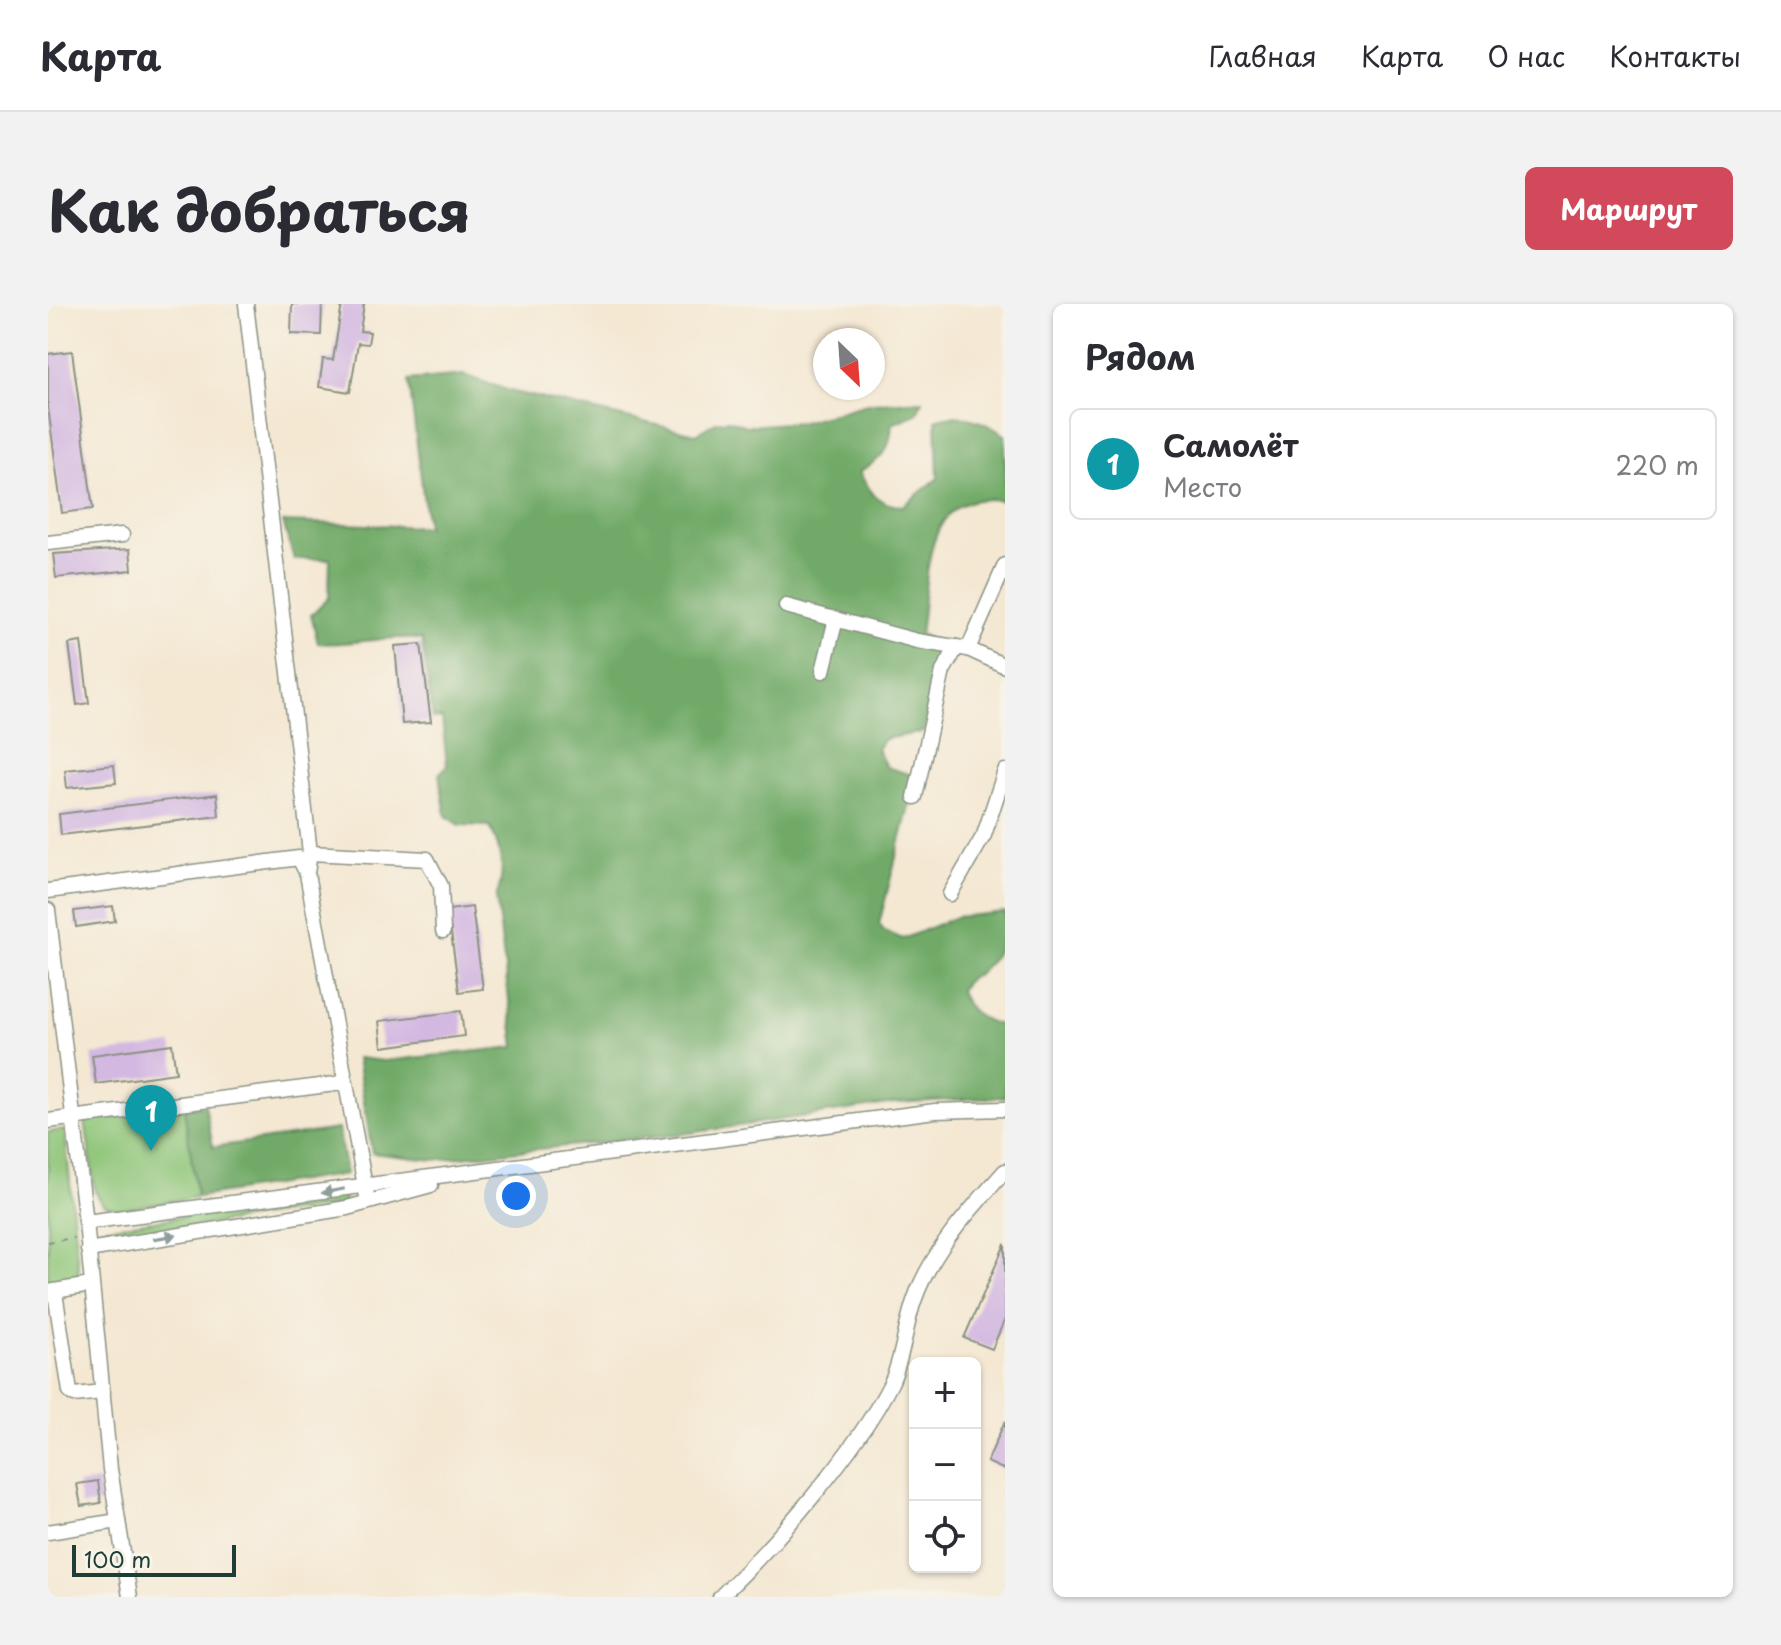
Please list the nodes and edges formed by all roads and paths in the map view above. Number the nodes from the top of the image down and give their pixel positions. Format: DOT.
graph roads {
  1 [pos="246,304"];
  2 [pos="122,535"];
  3 [pos="48,543"];
  4 [pos="1005,565"];
  5 [pos="786,606"];
  6 [pos="836,619"];
  7 [pos="963,648"];
  8 [pos="1005,666"];
  9 [pos="823,671"];
  10 [pos="1005,771"];
  11 [pos="915,797"];
  12 [pos="310,853"];
  13 [pos="307,874"];
  14 [pos="48,891"];
  15 [pos="950,894"];
  16 [pos="48,910"];
  17 [pos="443,931"];
  18 [pos="52,991"];
  19 [pos="343,1083"];
  20 [pos="1005,1109"];
  21 [pos="74,1117"];
  22 [pos="48,1121"];
  23 [pos="1005,1171"];
  24 [pos="466,1176"];
  25 [pos="365,1184"];
  26 [pos="368,1202"];
  27 [pos="87,1236"];
  28 [pos="48,1242"];
  29 [pos="91,1285"];
  30 [pos="52,1292"];
  31 [pos="103,1392"];
  32 [pos="118,1521"];
  33 [pos="48,1532"];
  34 [pos="130,1597"];
  35 [pos="720,1597"];
  1 -- 12 [label="street"];
  2 -- 3 [label="street"];
  4 -- 7 [label="street"];
  5 -- 6 [label="street"];
  6 -- 7 [label="street"];
  6 -- 9 [label="street"];
  7 -- 8 [label="street"];
  7 -- 11 [label="street"];
  10 -- 15 [label="street"];
  12 -- 13 [label="street"];
  12 -- 17 [label="street"];
  13 -- 14 [label="street"];
  13 -- 19 [label="street"];
  16 -- 18 [label="street"];
  18 -- 21 [label="street"];
  19 -- 21 [label="street"];
  19 -- 25 [label="street"];
  20 -- 24 [label="street"];
  21 -- 22 [label="street"];
  21 -- 27 [label="street"];
  23 -- 35 [label="street"];
  24 -- 25 [label="street"];
  24 -- 26 [label="street"];
  25 -- 26 [label="street"];
  25 -- 27 [label="street, one-way"];
  27 -- 26 [label="street, one-way"];
  27 -- 28 [label="path"];
  27 -- 29 [label="street"];
  29 -- 30 [label="street"];
  29 -- 31 [label="street"];
  30 -- 31 [label="street"];
  31 -- 32 [label="street"];
  32 -- 33 [label="street"];
  32 -- 34 [label="street"];
}
